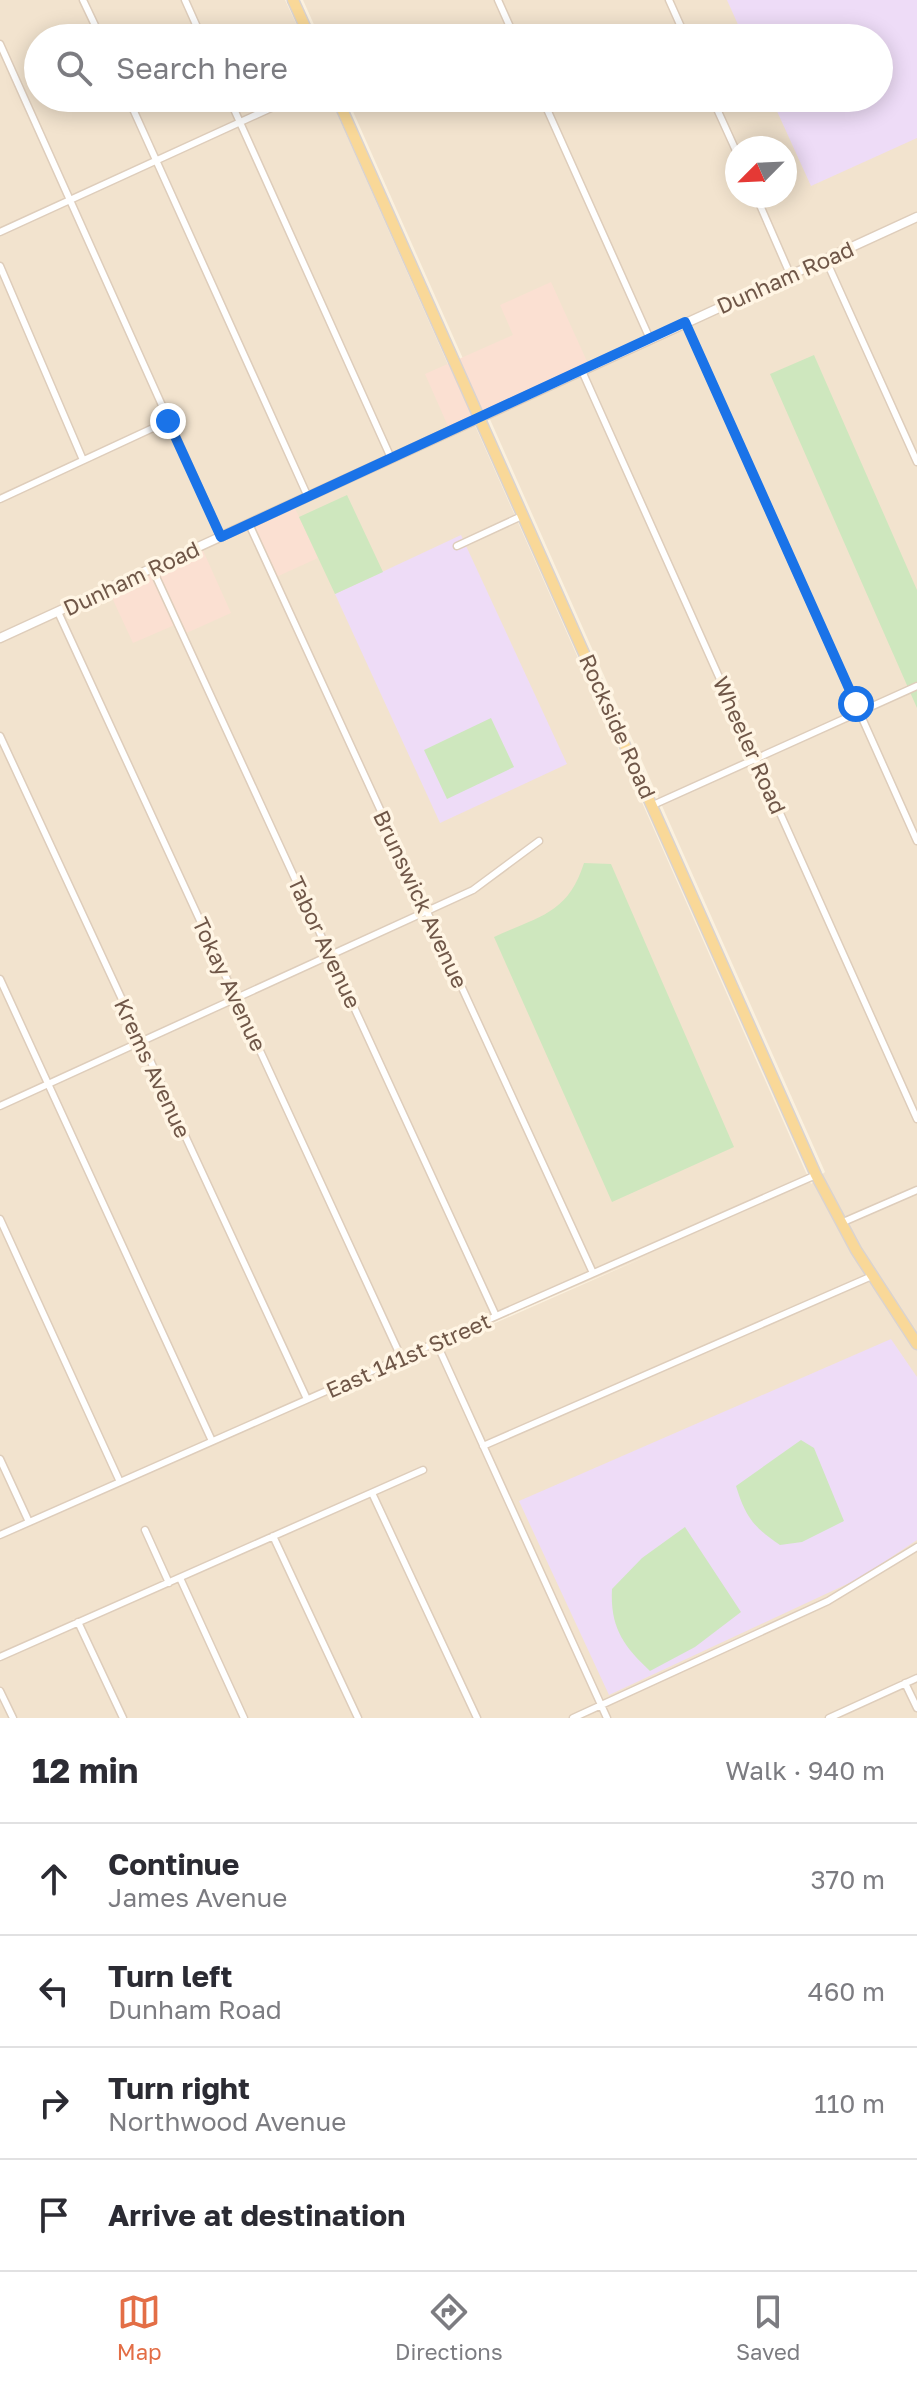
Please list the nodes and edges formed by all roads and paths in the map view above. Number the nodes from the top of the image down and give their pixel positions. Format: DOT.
graph roads {
  1 [pos="83,0"];
  2 [pos="185,0"];
  3 [pos="293,0"];
  4 [pos="498,0"];
  5 [pos="669,0"];
  6 [pos="94,24"];
  7 [pos="196,24"];
  8 [pos="304,24"];
  9 [pos="509,24"];
  10 [pos="680,24"];
  11 [pos="0,44"];
  12 [pos="24,98"];
  13 [pos="30,112"];
  14 [pos="134,112"];
  15 [pos="235,112"];
  16 [pos="262,112"];
  17 [pos="343,112"];
  18 [pos="548,112"];
  19 [pos="718,112"];
  20 [pos="240,122"];
  21 [pos="729,136"];
  22 [pos="156,161"];
  23 [pos="70,201"];
  24 [pos="761,208"];
  25 [pos="916,219"];
  26 [pos="0,232"];
  27 [pos="825,258"];
  28 [pos="0,266"];
  29 [pos="790,274"];
  30 [pos="685,322"];
  31 [pos="650,339"];
  32 [pos="582,371"];
  33 [pos="479,418"];
  34 [pos="168,421"];
  35 [pos="391,458"];
  36 [pos="83,460"];
  37 [pos="917,462"];
  38 [pos="308,497"];
  39 [pos="0,499"];
  40 [pos="524,515"];
  41 [pos="249,524"];
  42 [pos="221,537"];
  43 [pos="457,546"];
  44 [pos="152,568"];
  45 [pos="58,612"];
  46 [pos="0,638"];
  47 [pos="917,686"];
  48 [pos="859,712"];
  49 [pos="0,736"];
  50 [pos="756,759"];
  51 [pos="653,805"];
  52 [pos="539,841"];
  53 [pos="917,841"];
  54 [pos="426,911"];
  55 [pos="332,954"];
  56 [pos="0,979"];
  57 [pos="237,998"];
  58 [pos="140,1042"];
  59 [pos="48,1085"];
  60 [pos="0,1106"];
  61 [pos="917,1119"];
  62 [pos="816,1175"];
  63 [pos="917,1190"];
  64 [pos="0,1219"];
  65 [pos="841,1223"];
  66 [pos="593,1273"];
  67 [pos="872,1276"];
  68 [pos="496,1316"];
  69 [pos="436,1342"];
  70 [pos="917,1344"];
  71 [pos="401,1357"];
  72 [pos="307,1399"];
  73 [pos="212,1441"];
  74 [pos="483,1446"];
  75 [pos="0,1459"];
  76 [pos="423,1470"];
  77 [pos="120,1482"];
  78 [pos="372,1493"];
  79 [pos="29,1522"];
  80 [pos="145,1530"];
  81 [pos="0,1535"];
  82 [pos="273,1536"];
  83 [pos="917,1547"];
  84 [pos="180,1578"];
  85 [pos="169,1583"];
  86 [pos="78,1622"];
  87 [pos="0,1657"];
  88 [pos="917,1678"];
  89 [pos="905,1683"];
  90 [pos="0,1691"];
  91 [pos="601,1704"];
  92 [pos="917,1708"];
  93 [pos="13,1718"];
  94 [pos="123,1718"];
  95 [pos="244,1718"];
  96 [pos="358,1718"];
  97 [pos="477,1718"];
  98 [pos="573,1718"];
  99 [pos="607,1718"];
  100 [pos="829,1718"];
  1 -- 6 [label="street"];
  2 -- 7 [label="street"];
  3 -- 8 [label="main road"];
  4 -- 9 [label="street"];
  5 -- 10 [label="street"];
  11 -- 12 [label="street"];
  13 -- 23 [label="street"];
  14 -- 22 [label="street"];
  15 -- 20 [label="street"];
  16 -- 20 [label="street"];
  17 -- 33 [label="main road, Rockside Road"];
  18 -- 31 [label="street"];
  19 -- 21 [label="street"];
  20 -- 22 [label="street"];
  20 -- 35 [label="street"];
  22 -- 23 [label="street"];
  22 -- 38 [label="street"];
  23 -- 26 [label="street"];
  23 -- 34 [label="street"];
  24 -- 29 [label="street"];
  25 -- 27 [label="street, Dunham Road"];
  27 -- 29 [label="street, Dunham Road"];
  27 -- 37 [label="street"];
  28 -- 36 [label="street"];
  29 -- 30 [label="street, Dunham Road"];
  30 -- 31 [label="street, Dunham Road"];
  30 -- 48 [label="street"];
  31 -- 32 [label="street, Dunham Road"];
  32 -- 33 [label="street, Dunham Road"];
  32 -- 50 [label="street, Wheeler Road"];
  33 -- 35 [label="street, Dunham Road"];
  33 -- 40 [label="main road, Rockside Road"];
  34 -- 36 [label="street"];
  34 -- 42 [label="street"];
  35 -- 38 [label="street, Dunham Road"];
  36 -- 39 [label="street"];
  38 -- 41 [label="street, Dunham Road"];
  40 -- 43 [label="street"];
  40 -- 51 [label="main road, Rockside Road"];
  41 -- 42 [label="street, Dunham Road"];
  41 -- 54 [label="street, Brunswick Avenue"];
  42 -- 44 [label="street, Dunham Road"];
  44 -- 45 [label="street, Dunham Road"];
  44 -- 55 [label="street, Tabor Avenue"];
  45 -- 46 [label="street, Dunham Road"];
  45 -- 57 [label="street, Tokay Avenue"];
  47 -- 48 [label="street"];
  48 -- 50 [label="street"];
  48 -- 53 [label="street"];
  49 -- 58 [label="street, Krems Avenue"];
  50 -- 51 [label="street"];
  50 -- 61 [label="street, Wheeler Road"];
  51 -- 62 [label="main road, Rockside Road"];
  52 -- 54 [label="street"];
  54 -- 55 [label="street"];
  54 -- 66 [label="street, Brunswick Avenue"];
  55 -- 57 [label="street"];
  55 -- 68 [label="street, Tabor Avenue"];
  56 -- 59 [label="street"];
  57 -- 58 [label="street"];
  57 -- 71 [label="street, Tokay Avenue"];
  58 -- 59 [label="street"];
  58 -- 72 [label="street, Krems Avenue"];
  59 -- 60 [label="street"];
  59 -- 73 [label="street"];
  62 -- 65 [label="main road, Rockside Road"];
  62 -- 66 [label="street, East 141st Street"];
  63 -- 65 [label="street"];
  64 -- 77 [label="street"];
  65 -- 67 [label="main road, Rockside Road"];
  66 -- 68 [label="street, East 141st Street"];
  67 -- 70 [label="main road, Rockside Road"];
  67 -- 74 [label="street"];
  68 -- 69 [label="street, East 141st Street"];
  69 -- 71 [label="street, East 141st Street"];
  69 -- 74 [label="street"];
  71 -- 72 [label="street, East 141st Street"];
  72 -- 73 [label="street, East 141st Street"];
  73 -- 77 [label="street, East 141st Street"];
  74 -- 91 [label="street"];
  75 -- 79 [label="street"];
  76 -- 78 [label="street"];
  77 -- 79 [label="street, East 141st Street"];
  78 -- 82 [label="street"];
  78 -- 97 [label="street"];
  79 -- 81 [label="street, East 141st Street"];
  80 -- 85 [label="street"];
  82 -- 84 [label="street"];
  82 -- 96 [label="street"];
  83 -- 91 [label="street"];
  84 -- 85 [label="street"];
  84 -- 95 [label="street"];
  85 -- 86 [label="street"];
  86 -- 87 [label="street"];
  86 -- 94 [label="street"];
  88 -- 89 [label="street"];
  89 -- 92 [label="street"];
  89 -- 100 [label="street"];
  90 -- 93 [label="street"];
  91 -- 98 [label="street"];
  91 -- 99 [label="street"];
}
